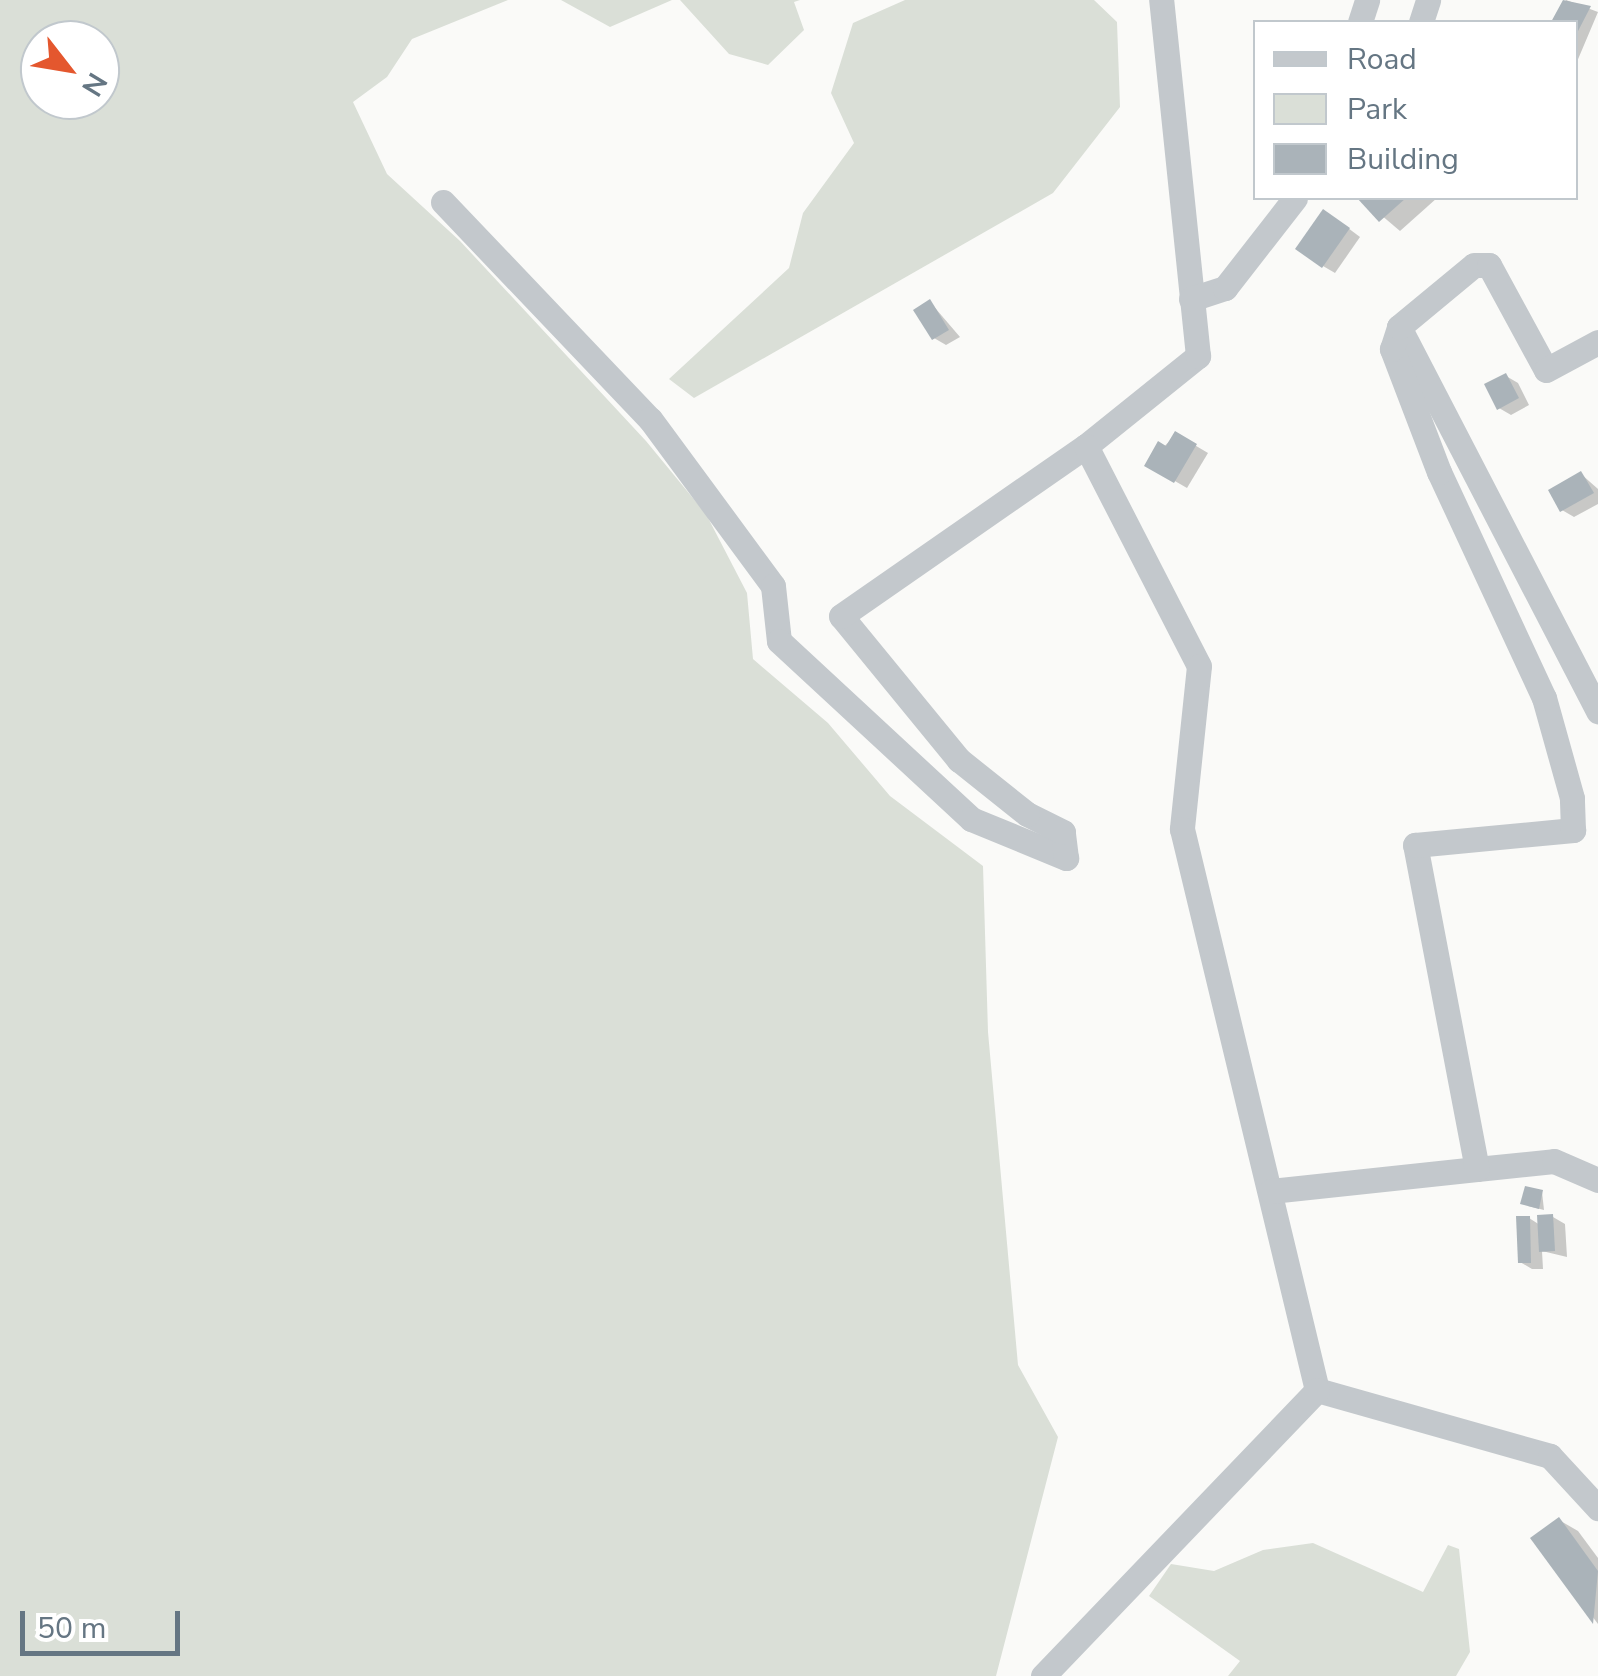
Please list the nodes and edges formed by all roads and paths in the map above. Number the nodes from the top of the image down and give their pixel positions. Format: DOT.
graph roads {
  1 [pos="1161,0"];
  2 [pos="1293,200"];
  3 [pos="443,202"];
  4 [pos="1192,299"];
  5 [pos="1400,326"];
  6 [pos="1598,342"];
  7 [pos="1086,446"];
  8 [pos="1598,711"];
  9 [pos="1477,1169"];
  10 [pos="1598,1180"];
  11 [pos="1271,1191"];
  12 [pos="1317,1390"];
  13 [pos="1598,1508"];
  14 [pos="1044,1676"];
  1 -- 4 [label="street"];
  2 -- 4 [label="street"];
  3 -- 7 [label="street"];
  4 -- 7 [label="street"];
  5 -- 6 [label="street"];
  5 -- 8 [label="street"];
  5 -- 9 [label="street"];
  7 -- 11 [label="street"];
  9 -- 10 [label="street"];
  9 -- 11 [label="street"];
  11 -- 12 [label="street"];
  12 -- 13 [label="street"];
  12 -- 14 [label="street"];
}
